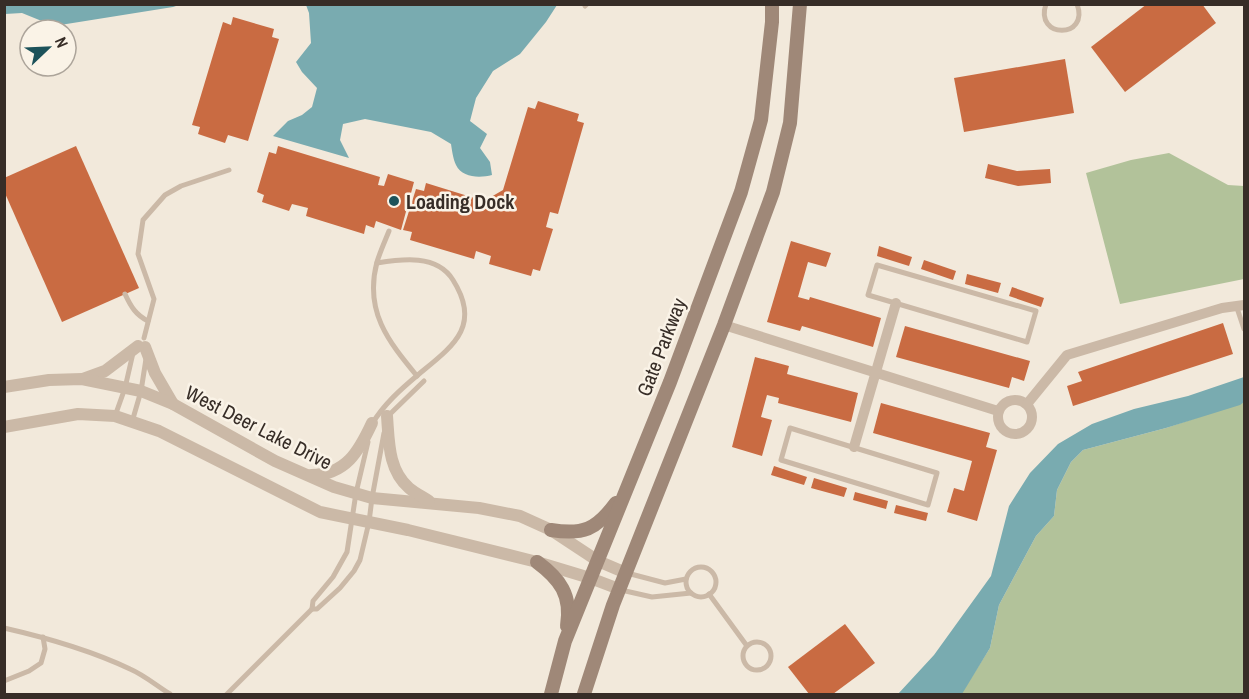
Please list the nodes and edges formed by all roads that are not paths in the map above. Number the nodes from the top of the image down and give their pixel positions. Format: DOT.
graph roads {
  1 [pos="772,4"];
  2 [pos="801,4"];
  3 [pos="1046,4"];
  4 [pos="1077,4"];
  5 [pos="229,170"];
  6 [pos="389,231"];
  7 [pos="377,263"];
  8 [pos="125,294"];
  9 [pos="896,303"];
  10 [pos="1241,306"];
  11 [pos="148,321"];
  12 [pos="724,325"];
  13 [pos="1245,329"];
  14 [pos="142,344"];
  15 [pos="876,373"];
  16 [pos="417,376"];
  17 [pos="82,379"];
  18 [pos="424,381"];
  19 [pos="4,387"];
  20 [pos="125,387"];
  21 [pos="141,391"];
  22 [pos="173,404"];
  23 [pos="1027,404"];
  24 [pos="998,411"];
  25 [pos="115,416"];
  26 [pos="387,416"];
  27 [pos="132,422"];
  28 [pos="372,423"];
  29 [pos="4,427"];
  30 [pos="854,447"];
  31 [pos="307,475"];
  32 [pos="628,487"];
  33 [pos="356,494"];
  34 [pos="372,498"];
  35 [pos="433,504"];
  36 [pos="353,518"];
  37 [pos="369,522"];
  38 [pos="551,530"];
  39 [pos="598,561"];
  40 [pos="537,562"];
  41 [pos="626,573"];
  42 [pos="590,578"];
  43 [pos="686,579"];
  44 [pos="324,588"];
  45 [pos="619,589"];
  46 [pos="691,593"];
  47 [pos="710,594"];
  48 [pos="331,596"];
  49 [pos="312,609"];
  50 [pos="4,628"];
  51 [pos="43,637"];
  52 [pos="565,641"];
  53 [pos="747,646"];
  54 [pos="4,681"];
  55 [pos="170,694"];
  56 [pos="227,694"];
  57 [pos="551,694"];
  58 [pos="584,694"];
  1 -- 32 [label="main road, Gate Parkway"];
  2 -- 12 [label="main road"];
  3 -- 4 [label="lane"];
  5 -- 11 [label="lane"];
  6 -- 7 [label="lane"];
  7 -- 16 [label="lane"];
  7 -- 16 [label="lane"];
  8 -- 11 [label="lane"];
  9 -- 9 [label="lane"];
  9 -- 15 [label="street"];
  10 -- 13 [label="lane"];
  10 -- 23 [label="street"];
  11 -- 14 [label="lane"];
  12 -- 15 [label="street"];
  12 -- 41 [label="main road"];
  14 -- 17 [label="street"];
  14 -- 20 [label="lane"];
  14 -- 21 [label="lane"];
  14 -- 22 [label="street"];
  15 -- 24 [label="street"];
  15 -- 30 [label="street"];
  16 -- 28 [label="lane"];
  17 -- 19 [label="street, West Deer Lake Drive"];
  17 -- 20 [label="street, West Deer Lake Drive"];
  18 -- 26 [label="lane"];
  20 -- 21 [label="street, West Deer Lake Drive"];
  20 -- 25 [label="lane"];
  21 -- 22 [label="street, West Deer Lake Drive"];
  21 -- 27 [label="lane"];
  22 -- 31 [label="street, West Deer Lake Drive"];
  23 -- 24 [label="street"];
  23 -- 24 [label="street"];
  25 -- 27 [label="street"];
  25 -- 29 [label="street"];
  26 -- 34 [label="lane"];
  26 -- 35 [label="street"];
  27 -- 36 [label="street"];
  28 -- 31 [label="street"];
  28 -- 33 [label="lane"];
  30 -- 30 [label="lane"];
  31 -- 33 [label="street, West Deer Lake Drive"];
  32 -- 38 [label="main road"];
  32 -- 39 [label="main road, Gate Parkway"];
  33 -- 34 [label="street, West Deer Lake Drive"];
  33 -- 36 [label="lane"];
  34 -- 35 [label="street, West Deer Lake Drive"];
  34 -- 37 [label="lane"];
  35 -- 38 [label="street, West Deer Lake Drive"];
  36 -- 37 [label="street"];
  36 -- 44 [label="lane"];
  37 -- 40 [label="street"];
  37 -- 48 [label="lane"];
  38 -- 39 [label="street, West Deer Lake Drive"];
  39 -- 41 [label="street, West Deer Lake Drive"];
  39 -- 42 [label="main road, Gate Parkway"];
  40 -- 42 [label="street"];
  40 -- 52 [label="main road"];
  41 -- 43 [label="lane"];
  41 -- 45 [label="main road"];
  42 -- 45 [label="street"];
  42 -- 52 [label="main road, Gate Parkway"];
  43 -- 46 [label="lane"];
  43 -- 47 [label="lane"];
  44 -- 48 [label="lane"];
  44 -- 49 [label="lane"];
  45 -- 46 [label="lane"];
  45 -- 58 [label="main road"];
  46 -- 47 [label="lane"];
  47 -- 53 [label="lane"];
  48 -- 49 [label="lane"];
  49 -- 56 [label="lane"];
  50 -- 51 [label="lane"];
  51 -- 54 [label="lane"];
  51 -- 55 [label="lane"];
  52 -- 57 [label="main road, Gate Parkway"];
  53 -- 53 [label="lane"];
}
